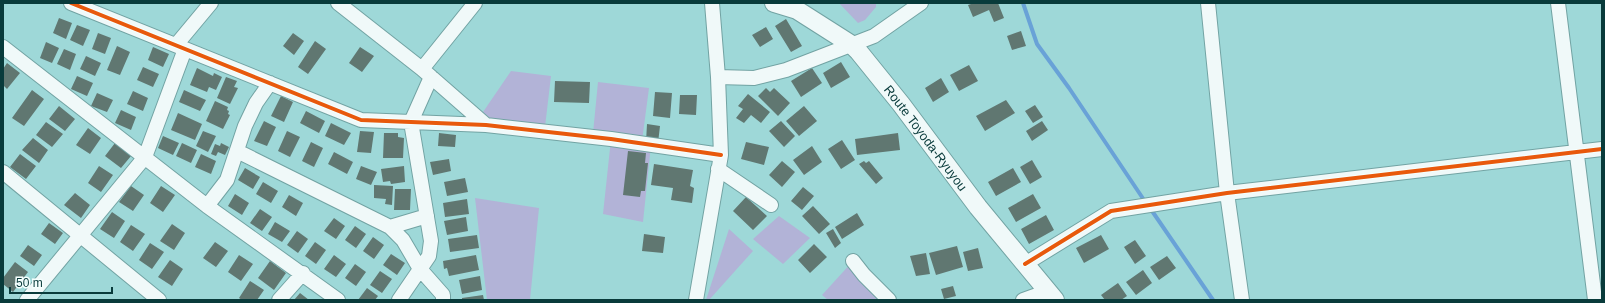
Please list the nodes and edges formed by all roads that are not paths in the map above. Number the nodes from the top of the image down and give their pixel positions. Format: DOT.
graph roads {
  1 [pos="71,3"];
  2 [pos="211,3"];
  3 [pos="338,3"];
  4 [pos="475,3"];
  5 [pos="712,3"];
  6 [pos="921,3"];
  7 [pos="1208,3"];
  8 [pos="1558,3"];
  9 [pos="779,4"];
  10 [pos="852,45"];
  11 [pos="181,47"];
  12 [pos="5,52"];
  13 [pos="427,73"];
  14 [pos="718,77"];
  15 [pos="270,83"];
  16 [pos="411,122"];
  17 [pos="486,125"];
  18 [pos="1602,149"];
  19 [pos="237,151"];
  20 [pos="1577,152"];
  21 [pos="145,157"];
  22 [pos="720,162"];
  23 [pos="3,172"];
  24 [pos="1227,193"];
  25 [pos="771,205"];
  26 [pos="207,206"];
  27 [pos="427,216"];
  28 [pos="390,227"];
  29 [pos="80,236"];
  30 [pos="853,261"];
  31 [pos="1025,264"];
  32 [pos="420,269"];
  33 [pos="303,273"];
  34 [pos="1052,296"];
  35 [pos="27,300"];
  36 [pos="159,300"];
  37 [pos="279,300"];
  38 [pos="338,300"];
  39 [pos="399,300"];
  40 [pos="443,300"];
  41 [pos="696,300"];
  42 [pos="889,300"];
  43 [pos="1023,300"];
  44 [pos="1242,300"];
  45 [pos="1594,300"];
  1 -- 11 [label="street"];
  2 -- 11 [label="street"];
  3 -- 13 [label="street"];
  4 -- 13 [label="street"];
  5 -- 14 [label="street"];
  6 -- 10 [label="street"];
  7 -- 24 [label="street"];
  8 -- 20 [label="street"];
  9 -- 10 [label="main road, Route Toyoda-Ryuyou"];
  10 -- 14 [label="street"];
  10 -- 31 [label="main road, Route Toyoda-Ryuyou"];
  11 -- 15 [label="street"];
  11 -- 21 [label="street"];
  12 -- 21 [label="street"];
  13 -- 16 [label="street"];
  13 -- 17 [label="street"];
  14 -- 22 [label="street"];
  15 -- 16 [label="street"];
  15 -- 19 [label="street"];
  16 -- 17 [label="street"];
  16 -- 27 [label="street"];
  17 -- 22 [label="street"];
  18 -- 20 [label="street"];
  19 -- 26 [label="street"];
  19 -- 28 [label="street"];
  20 -- 24 [label="street"];
  20 -- 45 [label="street"];
  21 -- 26 [label="street"];
  21 -- 29 [label="street"];
  22 -- 25 [label="street"];
  22 -- 41 [label="street"];
  23 -- 29 [label="street"];
  24 -- 31 [label="street"];
  24 -- 44 [label="street"];
  26 -- 33 [label="street"];
  27 -- 28 [label="street"];
  27 -- 32 [label="street"];
  28 -- 32 [label="street"];
  29 -- 35 [label="street"];
  29 -- 36 [label="street"];
  30 -- 42 [label="street"];
  31 -- 34 [label="main road, Route Toyoda-Ryuyou"];
  32 -- 39 [label="street"];
  32 -- 40 [label="street"];
  33 -- 37 [label="street"];
  33 -- 38 [label="street"];
  34 -- 43 [label="street"];
}
